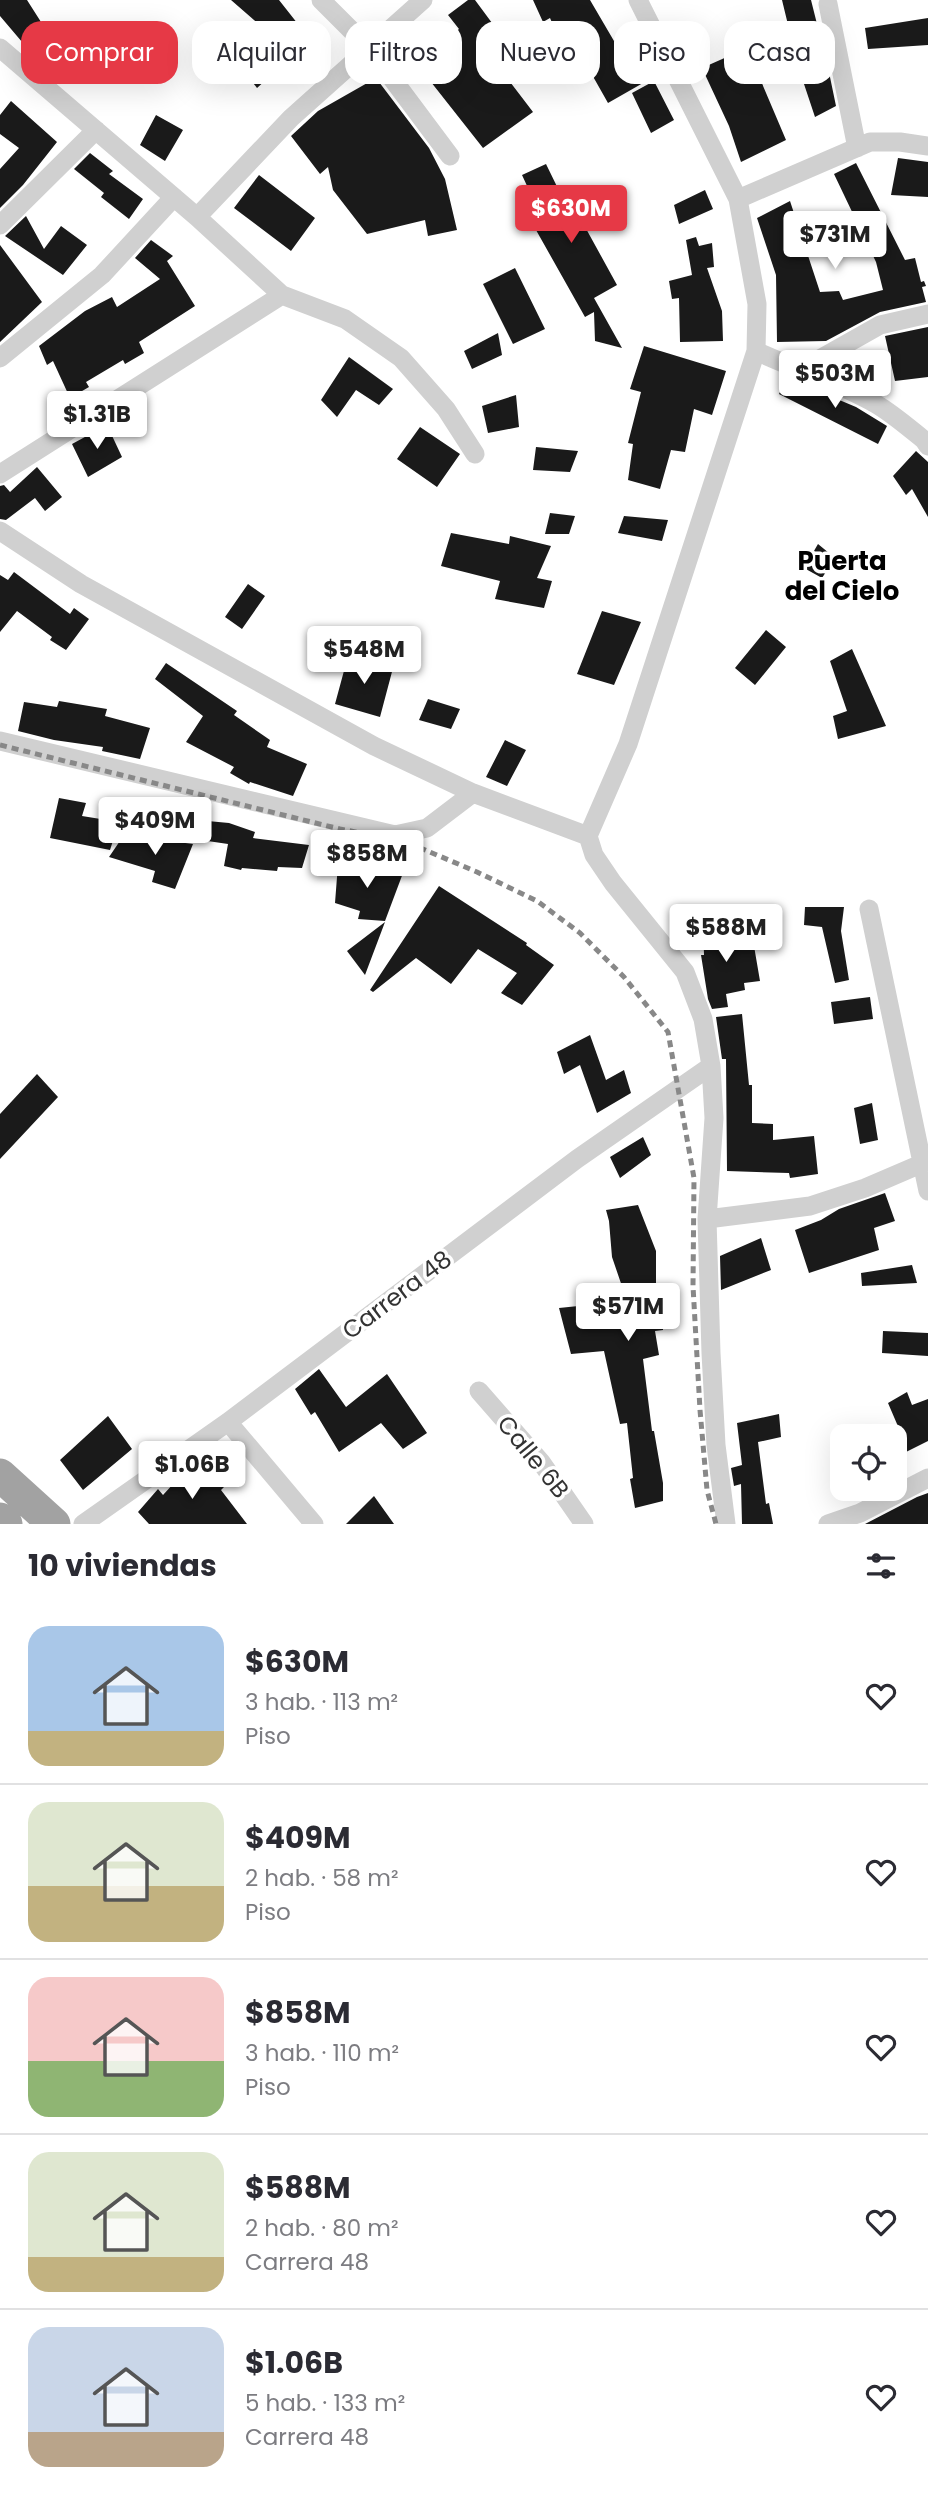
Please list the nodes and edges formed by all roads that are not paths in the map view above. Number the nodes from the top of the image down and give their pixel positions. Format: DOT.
graph roads {
  1 [pos="321,0"];
  2 [pos="423,0"];
  3 [pos="638,0"];
  4 [pos="828,4"];
  5 [pos="400,21"];
  6 [pos="345,24"];
  7 [pos="0,48"];
  8 [pos="345,71"];
  9 [pos="396,84"];
  10 [pos="96,130"];
  11 [pos="928,146"];
  12 [pos="857,148"];
  13 [pos="450,156"];
  14 [pos="174,197"];
  15 [pos="738,199"];
  16 [pos="197,216"];
  17 [pos="0,225"];
  18 [pos="282,295"];
  19 [pos="928,314"];
  20 [pos="756,351"];
  21 [pos="0,358"];
  22 [pos="802,369"];
  23 [pos="927,442"];
  24 [pos="475,454"];
  25 [pos="0,474"];
  26 [pos="0,531"];
  27 [pos="0,741"];
  28 [pos="473,793"];
  29 [pos="588,836"];
  30 [pos="869,909"];
  31 [pos="711,1066"];
  32 [pos="925,1163"];
  33 [pos="928,1191"];
  34 [pos="707,1219"];
  35 [pos="479,1391"];
  36 [pos="228,1422"];
  37 [pos="0,1475"];
  38 [pos="928,1478"];
  39 [pos="0,1519"];
  40 [pos="6,1524"];
  41 [pos="54,1524"];
  42 [pos="83,1524"];
  43 [pos="314,1524"];
  44 [pos="584,1524"];
  45 [pos="726,1524"];
  46 [pos="828,1524"];
  1 -- 6 [label="street"];
  2 -- 5 [label="street"];
  3 -- 15 [label="street"];
  4 -- 12 [label="street"];
  7 -- 10 [label="street"];
  8 -- 16 [label="street"];
  9 -- 13 [label="street"];
  10 -- 14 [label="street"];
  10 -- 17 [label="street"];
  11 -- 12 [label="street"];
  12 -- 15 [label="street"];
  14 -- 16 [label="street"];
  14 -- 21 [label="street"];
  15 -- 20 [label="street"];
  16 -- 18 [label="street"];
  18 -- 24 [label="street"];
  18 -- 25 [label="street"];
  19 -- 22 [label="street"];
  20 -- 22 [label="street"];
  20 -- 29 [label="street"];
  22 -- 23 [label="street"];
  26 -- 28 [label="street"];
  27 -- 28 [label="street"];
  28 -- 29 [label="street"];
  29 -- 31 [label="street"];
  30 -- 32 [label="street"];
  31 -- 34 [label="street"];
  31 -- 36 [label="street, Carrera 48"];
  32 -- 33 [label="street"];
  32 -- 34 [label="street"];
  34 -- 45 [label="street"];
  35 -- 44 [label="street, Calle 6B"];
  36 -- 42 [label="street, Carrera 48"];
  36 -- 43 [label="street"];
  37 -- 41 [label="highway"];
  38 -- 46 [label="street"];
  39 -- 40 [label="highway"];
}
